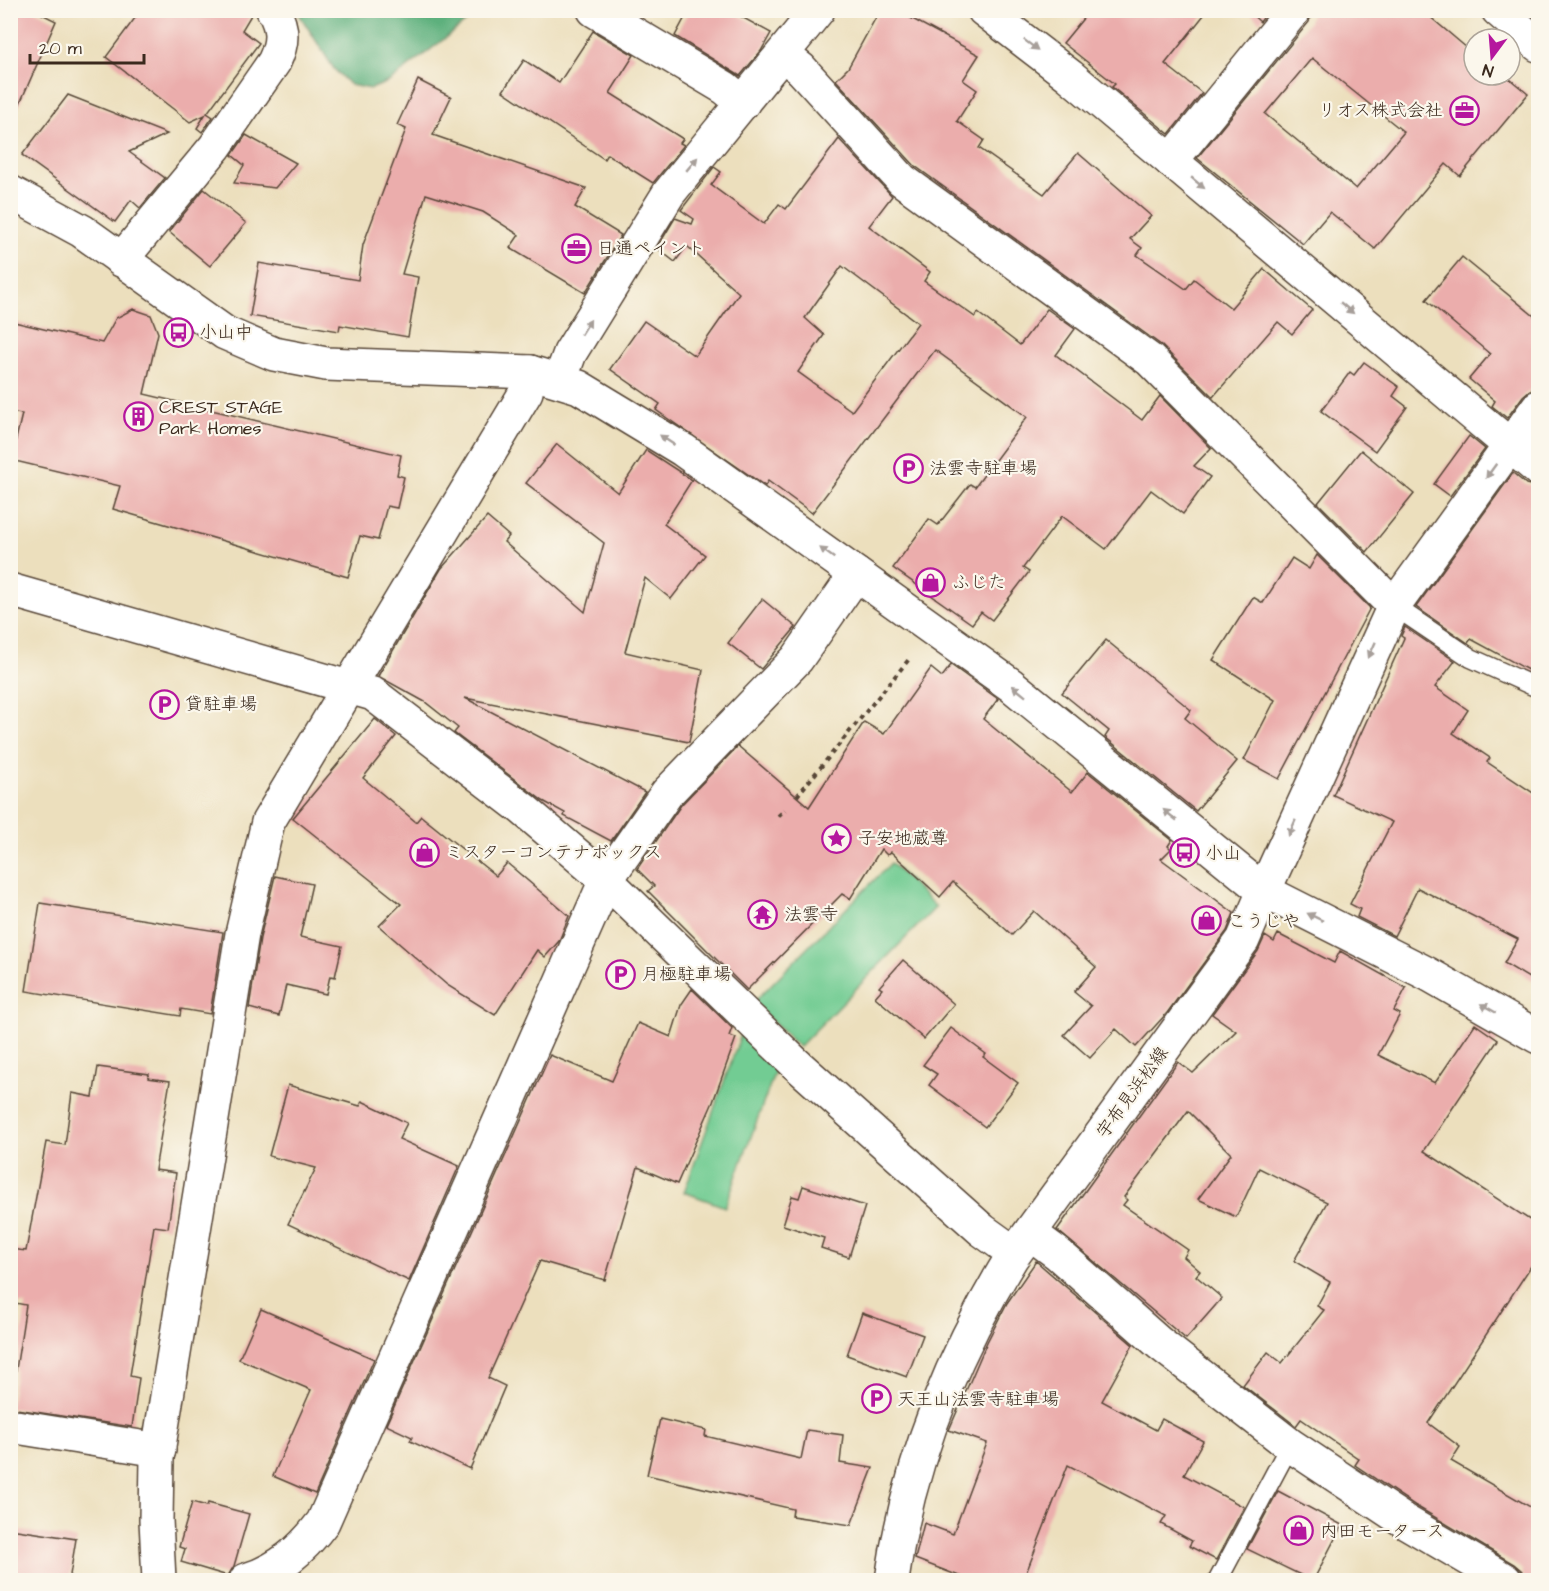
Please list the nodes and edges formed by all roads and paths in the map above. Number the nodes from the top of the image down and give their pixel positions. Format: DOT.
graph roads {
  1 [pos="273,10"];
  2 [pos="594,10"];
  3 [pos="818,10"];
  4 [pos="984,10"];
  5 [pos="1294,10"];
  6 [pos="1498,10"];
  7 [pos="1539,45"];
  8 [pos="783,55"];
  9 [pos="743,103"];
  10 [pos="1171,160"];
  11 [pos="10,192"];
  12 [pos="121,260"];
  13 [pos="545,376"];
  14 [pos="1539,407"];
  15 [pos="1510,445"];
  16 [pos="1539,469"];
  17 [pos="856,574"];
  18 [pos="10,590"];
  19 [pos="1394,606"];
  20 [pos="933,629"];
  21 [pos="1533,686"];
  22 [pos="350,687"];
  23 [pos="797,796"];
  24 [pos="785,810"];
  25 [pos="778,816"];
  26 [pos="606,880"];
  27 [pos="1264,891"];
  28 [pos="1539,1037"];
  29 [pos="1022,1243"];
  30 [pos="10,1426"];
  31 [pos="1290,1445"];
  32 [pos="159,1450"];
  33 [pos="264,1577"];
  34 [pos="159,1581"];
  35 [pos="892,1581"];
  36 [pos="1218,1581"];
  37 [pos="1505,1581"];
  1 -- 12 [label="street"];
  2 -- 9 [label="street"];
  3 -- 8 [label="street"];
  4 -- 10 [label="street, one-way"];
  5 -- 10 [label="street"];
  6 -- 7 [label="street"];
  8 -- 9 [label="street"];
  8 -- 19 [label="street"];
  13 -- 9 [label="street, one-way"];
  10 -- 15 [label="street, one-way"];
  11 -- 12 [label="street"];
  12 -- 13 [label="street"];
  17 -- 13 [label="street, one-way"];
  13 -- 22 [label="street"];
  14 -- 15 [label="street, 宇布見浜松線"];
  15 -- 16 [label="street"];
  15 -- 19 [label="street, 宇布見浜松線, one-way"];
  17 -- 20 [label="street"];
  17 -- 26 [label="street"];
  18 -- 22 [label="street"];
  19 -- 21 [label="lane"];
  19 -- 27 [label="street, 宇布見浜松線, one-way"];
  20 -- 23 [label="path"];
  27 -- 20 [label="street, one-way"];
  22 -- 26 [label="street"];
  22 -- 32 [label="street"];
  24 -- 25 [label="path"];
  26 -- 29 [label="street"];
  26 -- 33 [label="street"];
  28 -- 27 [label="street, one-way"];
  27 -- 29 [label="street, 宇布見浜松線"];
  29 -- 31 [label="street"];
  29 -- 35 [label="street, 宇布見浜松線"];
  30 -- 32 [label="street"];
  31 -- 36 [label="lane"];
  31 -- 37 [label="street"];
  32 -- 34 [label="street"];
}
